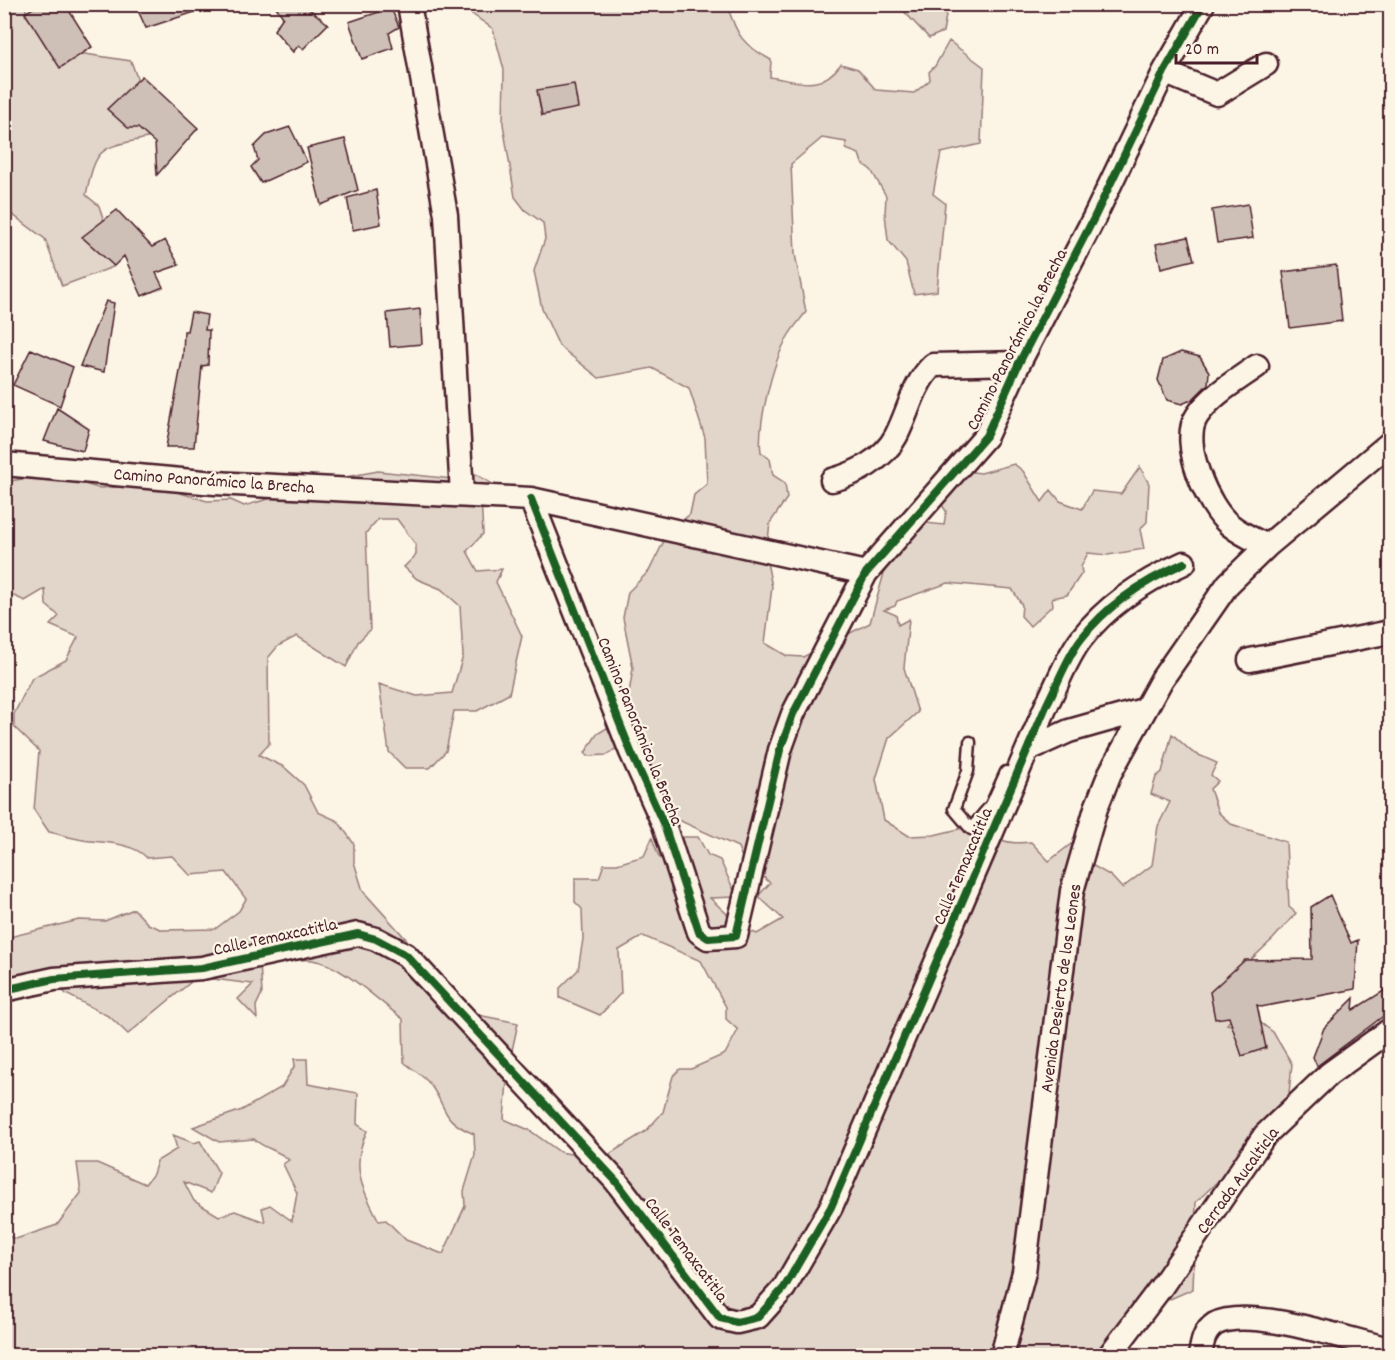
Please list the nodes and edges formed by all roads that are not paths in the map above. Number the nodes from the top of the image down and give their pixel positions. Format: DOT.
graph roads {
  1 [pos="409,4"];
  2 [pos="1203,4"];
  3 [pos="1266,64"];
  4 [pos="1164,72"];
  5 [pos="1019,363"];
  6 [pos="1257,366"];
  7 [pos="1390,443"];
  8 [pos="4,464"];
  9 [pos="832,480"];
  10 [pos="462,494"];
  11 [pos="531,499"];
  12 [pos="1267,546"];
  13 [pos="1184,563"];
  14 [pos="866,573"];
  15 [pos="1390,632"];
  16 [pos="1250,660"];
  17 [pos="1143,710"];
  18 [pos="970,742"];
  19 [pos="1029,749"];
  20 [pos="4,990"];
  21 [pos="1390,1030"];
  22 [pos="1390,1349"];
  23 [pos="1002,1356"];
  24 [pos="1109,1356"];
  25 [pos="1200,1356"];
  1 -- 10 [label="street"];
  2 -- 4 [label="street, Camino Panorámico la Brecha"];
  3 -- 4 [label="street"];
  4 -- 5 [label="street, Camino Panorámico la Brecha"];
  5 -- 9 [label="street"];
  5 -- 14 [label="street, Camino Panorámico la Brecha"];
  6 -- 12 [label="street"];
  7 -- 12 [label="street, Avenida Desierto de los Leones"];
  8 -- 10 [label="street, Camino Panorámico la Brecha"];
  10 -- 11 [label="street, Camino Panorámico la Brecha"];
  11 -- 14 [label="street, Camino Panorámico la Brecha"];
  11 -- 14 [label="street, Camino Panorámico la Brecha"];
  12 -- 17 [label="street, Avenida Desierto de los Leones"];
  13 -- 19 [label="street, Calle Temaxcatitla"];
  15 -- 16 [label="street"];
  17 -- 19 [label="street"];
  17 -- 23 [label="street, Avenida Desierto de los Leones"];
  18 -- 19 [label="lane"];
  19 -- 20 [label="street, Calle Temaxcatitla"];
  21 -- 24 [label="street, Cerrada Aucalticla"];
  22 -- 25 [label="street"];
}
